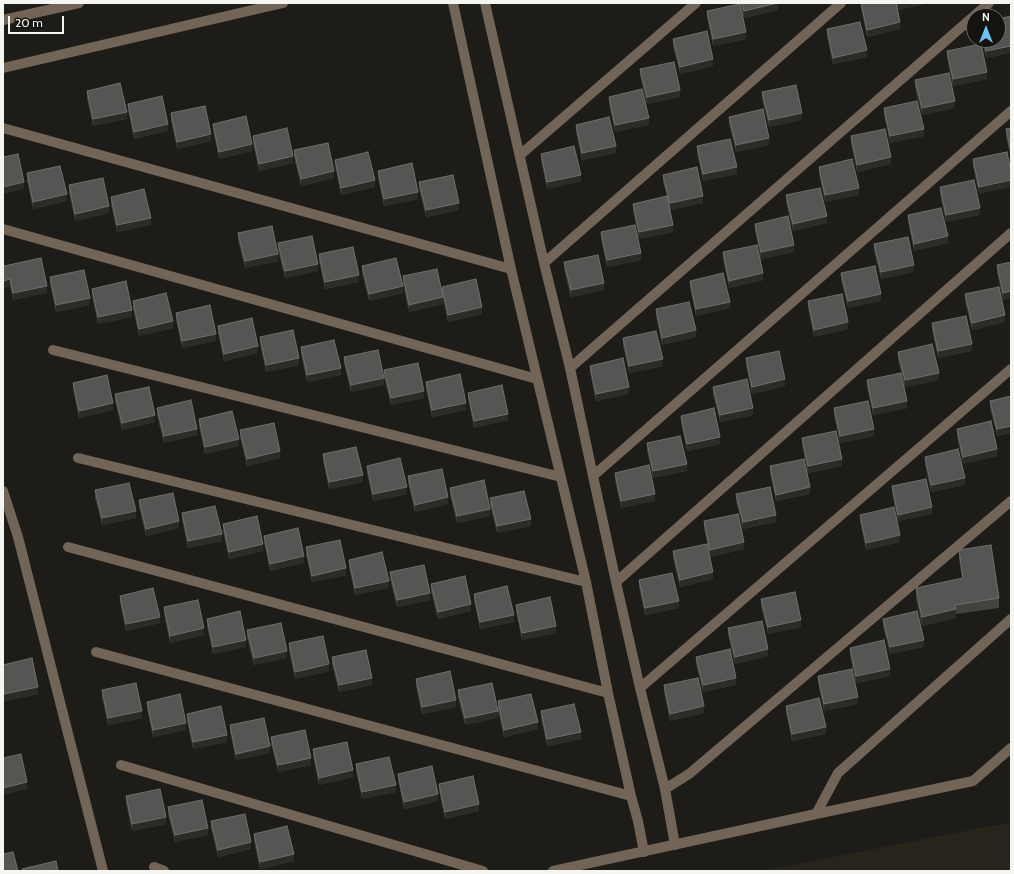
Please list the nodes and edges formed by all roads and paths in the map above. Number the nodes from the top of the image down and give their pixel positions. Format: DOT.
graph roads {
  1 [pos="79,3"];
  2 [pos="283,3"];
  3 [pos="453,3"];
  4 [pos="485,3"];
  5 [pos="696,3"];
  6 [pos="841,3"];
  7 [pos="3,20"];
  8 [pos="966,23"];
  9 [pos="3,68"];
  10 [pos="1011,111"];
  11 [pos="3,128"];
  12 [pos="520,155"];
  13 [pos="3,229"];
  14 [pos="1011,233"];
  15 [pos="544,263"];
  16 [pos="512,269"];
  17 [pos="53,350"];
  18 [pos="570,368"];
  19 [pos="1011,369"];
  20 [pos="537,379"];
  21 [pos="78,458"];
  22 [pos="593,476"];
  23 [pos="561,477"];
  24 [pos="3,491"];
  25 [pos="1011,501"];
  26 [pos="68,548"];
  27 [pos="586,582"];
  28 [pos="616,582"];
  29 [pos="1011,619"];
  30 [pos="96,652"];
  31 [pos="640,688"];
  32 [pos="608,693"];
  33 [pos="1011,748"];
  34 [pos="121,766"];
  35 [pos="665,789"];
  36 [pos="632,796"];
  37 [pos="816,814"];
  38 [pos="675,845"];
  39 [pos="644,852"];
  40 [pos="154,868"];
  41 [pos="103,871"];
  42 [pos="164,871"];
  43 [pos="483,871"];
  44 [pos="553,871"];
  1 -- 7 [label="street"];
  2 -- 9 [label="street"];
  3 -- 16 [label="street"];
  4 -- 12 [label="street"];
  5 -- 12 [label="street"];
  6 -- 15 [label="street"];
  8 -- 18 [label="street"];
  10 -- 22 [label="street"];
  11 -- 16 [label="street"];
  12 -- 15 [label="street"];
  13 -- 20 [label="street"];
  14 -- 28 [label="street"];
  15 -- 18 [label="street"];
  16 -- 20 [label="street"];
  17 -- 23 [label="street"];
  18 -- 22 [label="street"];
  19 -- 31 [label="street"];
  20 -- 23 [label="street"];
  21 -- 27 [label="street"];
  22 -- 28 [label="street"];
  23 -- 27 [label="street"];
  24 -- 41 [label="street"];
  25 -- 35 [label="street"];
  26 -- 32 [label="street"];
  27 -- 32 [label="street"];
  28 -- 31 [label="street"];
  29 -- 37 [label="street"];
  30 -- 36 [label="street"];
  31 -- 35 [label="street"];
  32 -- 36 [label="street"];
  33 -- 37 [label="street"];
  34 -- 43 [label="street"];
  35 -- 38 [label="street"];
  36 -- 39 [label="street"];
  37 -- 38 [label="street"];
  38 -- 39 [label="street"];
  39 -- 44 [label="street"];
  40 -- 42 [label="street"];
}
